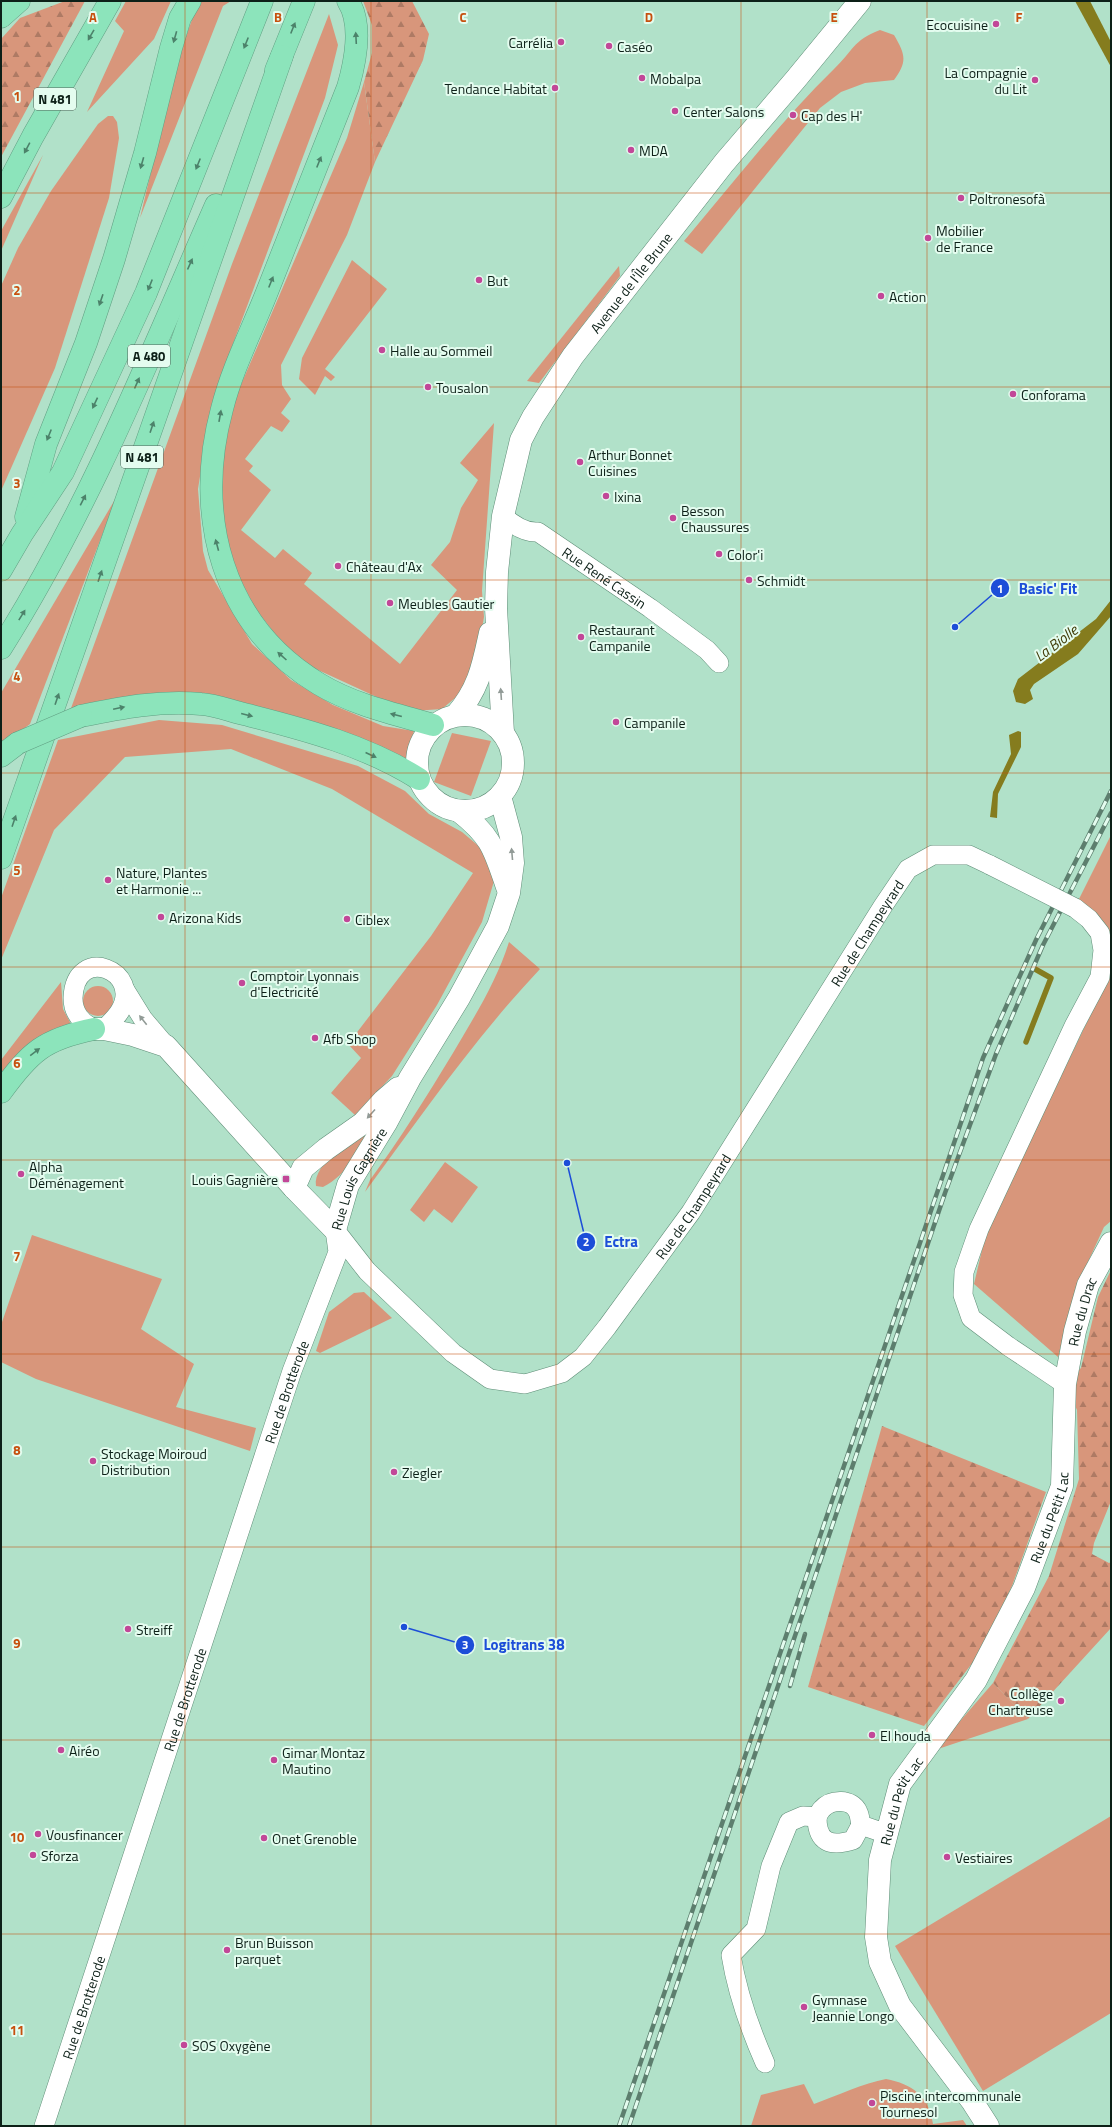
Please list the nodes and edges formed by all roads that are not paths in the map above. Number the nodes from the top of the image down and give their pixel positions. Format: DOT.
graph roads {
  1 [pos="19,1"];
  2 [pos="110,1"];
  3 [pos="190,1"];
  4 [pos="262,1"];
  5 [pos="304,1"];
  6 [pos="860,1"];
  7 [pos="349,3"];
  8 [pos="1,18"];
  9 [pos="282,56"];
  10 [pos="1,197"];
  11 [pos="503,516"];
  12 [pos="530,532"];
  13 [pos="22,534"];
  14 [pos="1,570"];
  15 [pos="496,608"];
  16 [pos="1,648"];
  17 [pos="456,715"];
  18 [pos="433,725"];
  19 [pos="503,733"];
  20 [pos="10,750"];
  21 [pos="419,779"];
  22 [pos="500,796"];
  23 [pos="459,811"];
  24 [pos="1,858"];
  25 [pos="508,892"];
  26 [pos="124,990"];
  27 [pos="99,1029"];
  28 [pos="166,1046"];
  29 [pos="410,1078"];
  30 [pos="1,1092"];
  31 [pos="294,1188"];
  32 [pos="335,1230"];
  33 [pos="1111,1243"];
  34 [pos="363,1266"];
  35 [pos="329,1275"];
  36 [pos="1065,1384"];
  37 [pos="817,1817"];
  38 [pos="861,1825"];
  39 [pos="887,1834"];
  40 [pos="765,2063"];
  41 [pos="44,2126"];
  42 [pos="988,2126"];
  1 -- 8 [label="highway"];
  2 -- 10 [label="highway, N 481, one-way"];
  3 -- 13 [label="highway, one-way"];
  4 -- 13 [label="highway, A 480, one-way"];
  9 -- 5 [label="highway, one-way"];
  6 -- 11 [label="street, Avenue de l'Île Brune"];
  18 -- 7 [label="highway, one-way"];
  16 -- 9 [label="highway, A 480, one-way"];
  24 -- 9 [label="highway, N 481, one-way"];
  11 -- 12 [label="street, Rue René Cassin"];
  11 -- 15 [label="street, Avenue de l'Île Brune"];
  12 -- 12 [label="street, Rue René Cassin"];
  13 -- 14 [label="highway, A 480"];
  15 -- 17 [label="street, Avenue de l'Île Brune"];
  19 -- 15 [label="street, Avenue de l'Île Brune, one-way"];
  17 -- 18 [label="street"];
  17 -- 19 [label="street"];
  18 -- 21 [label="street"];
  19 -- 22 [label="street"];
  20 -- 21 [label="highway, one-way, bridge"];
  21 -- 23 [label="street"];
  22 -- 23 [label="street"];
  25 -- 22 [label="street, Rue Louis Gagnière, one-way"];
  23 -- 25 [label="street"];
  25 -- 29 [label="street, Rue Louis Gagnière"];
  26 -- 27 [label="street"];
  26 -- 27 [label="street, Rue Louis Gagnière"];
  28 -- 26 [label="street, Rue Louis Gagnière, one-way"];
  27 -- 28 [label="street, Rue Louis Gagnière"];
  30 -- 27 [label="highway, one-way"];
  28 -- 31 [label="street, Rue Louis Gagnière"];
  29 -- 31 [label="street, Rue Louis Gagnière, one-way"];
  29 -- 32 [label="street, Rue Louis Gagnière"];
  31 -- 32 [label="street, Rue Louis Gagnière"];
  32 -- 34 [label="street, Rue de Champeyrard"];
  32 -- 35 [label="street, Rue de Brotterode"];
  33 -- 36 [label="street, Rue du Drac"];
  34 -- 35 [label="street"];
  34 -- 36 [label="street, Rue de Champeyrard, bridge"];
  35 -- 41 [label="street, Rue de Brotterode"];
  36 -- 39 [label="street, Rue du Petit Lac"];
  37 -- 38 [label="street"];
  37 -- 38 [label="street"];
  37 -- 40 [label="street"];
  38 -- 39 [label="street"];
  39 -- 42 [label="street, Rue du Petit Lac"];
}
